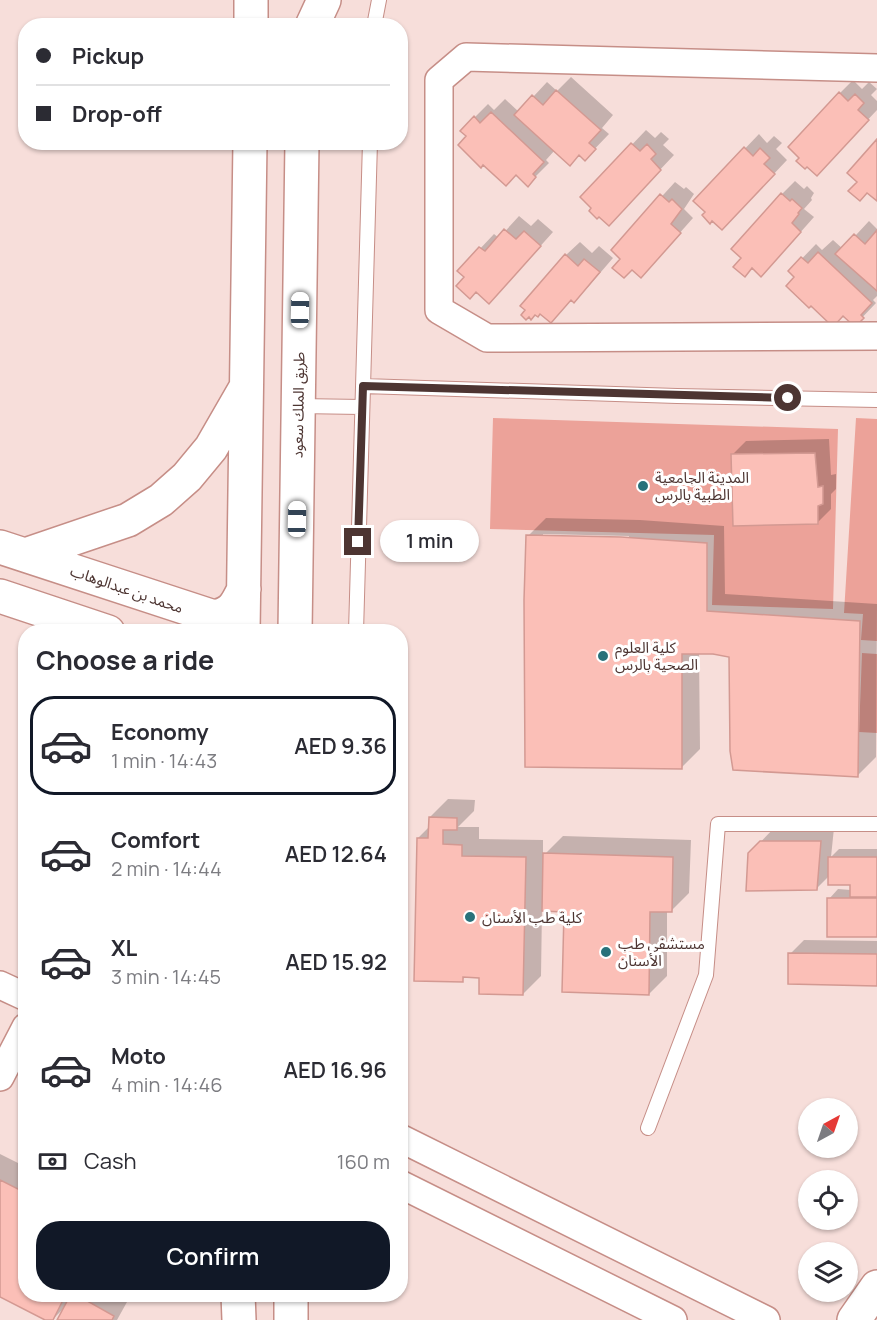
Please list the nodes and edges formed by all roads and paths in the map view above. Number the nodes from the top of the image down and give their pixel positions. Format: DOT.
graph roads {
  1 [pos="252,0"];
  2 [pos="303,0"];
  3 [pos="324,0"];
  4 [pos="379,0"];
  5 [pos="251,18"];
  6 [pos="303,18"];
  7 [pos="316,18"];
  8 [pos="376,18"];
  9 [pos="877,68"];
  10 [pos="249,150"];
  11 [pos="302,150"];
  12 [pos="370,150"];
  13 [pos="877,336"];
  14 [pos="363,386"];
  15 [pos="246,388"];
  16 [pos="877,400"];
  17 [pos="298,406"];
  18 [pos="362,407"];
  19 [pos="12,551"];
  20 [pos="244,589"];
  21 [pos="0,596"];
  22 [pos="84,624"];
  23 [pos="243,624"];
  24 [pos="295,624"];
  25 [pos="356,624"];
  26 [pos="877,824"];
  27 [pos="0,985"];
  28 [pos="18,993"];
  29 [pos="18,1042"];
  30 [pos="0,1077"];
  31 [pos="648,1128"];
  32 [pos="408,1142"];
  33 [pos="408,1188"];
  34 [pos="877,1287"];
  35 [pos="238,1302"];
  36 [pos="291,1302"];
  37 [pos="239,1320"];
  38 [pos="291,1320"];
  39 [pos="674,1320"];
  40 [pos="766,1320"];
  41 [pos="854,1320"];
  1 -- 5 [label="street"];
  2 -- 6 [label="street"];
  3 -- 7 [label="street"];
  4 -- 8 [label="lane"];
  9 -- 13 [label="street"];
  10 -- 15 [label="street"];
  11 -- 17 [label="street, طريق الملك سعود"];
  12 -- 14 [label="lane"];
  14 -- 16 [label="lane"];
  14 -- 18 [label="lane"];
  15 -- 19 [label="street"];
  15 -- 20 [label="street"];
  17 -- 18 [label="lane"];
  17 -- 24 [label="street, طريق الملك سعود"];
  18 -- 25 [label="lane"];
  19 -- 20 [label="street, محمد بن عبدالوهاب"];
  20 -- 23 [label="street"];
  21 -- 22 [label="street"];
  26 -- 31 [label="lane"];
  27 -- 28 [label="street"];
  29 -- 30 [label="street"];
  32 -- 40 [label="street"];
  33 -- 39 [label="street"];
  34 -- 41 [label="street"];
  35 -- 37 [label="street"];
  36 -- 38 [label="street"];
}
